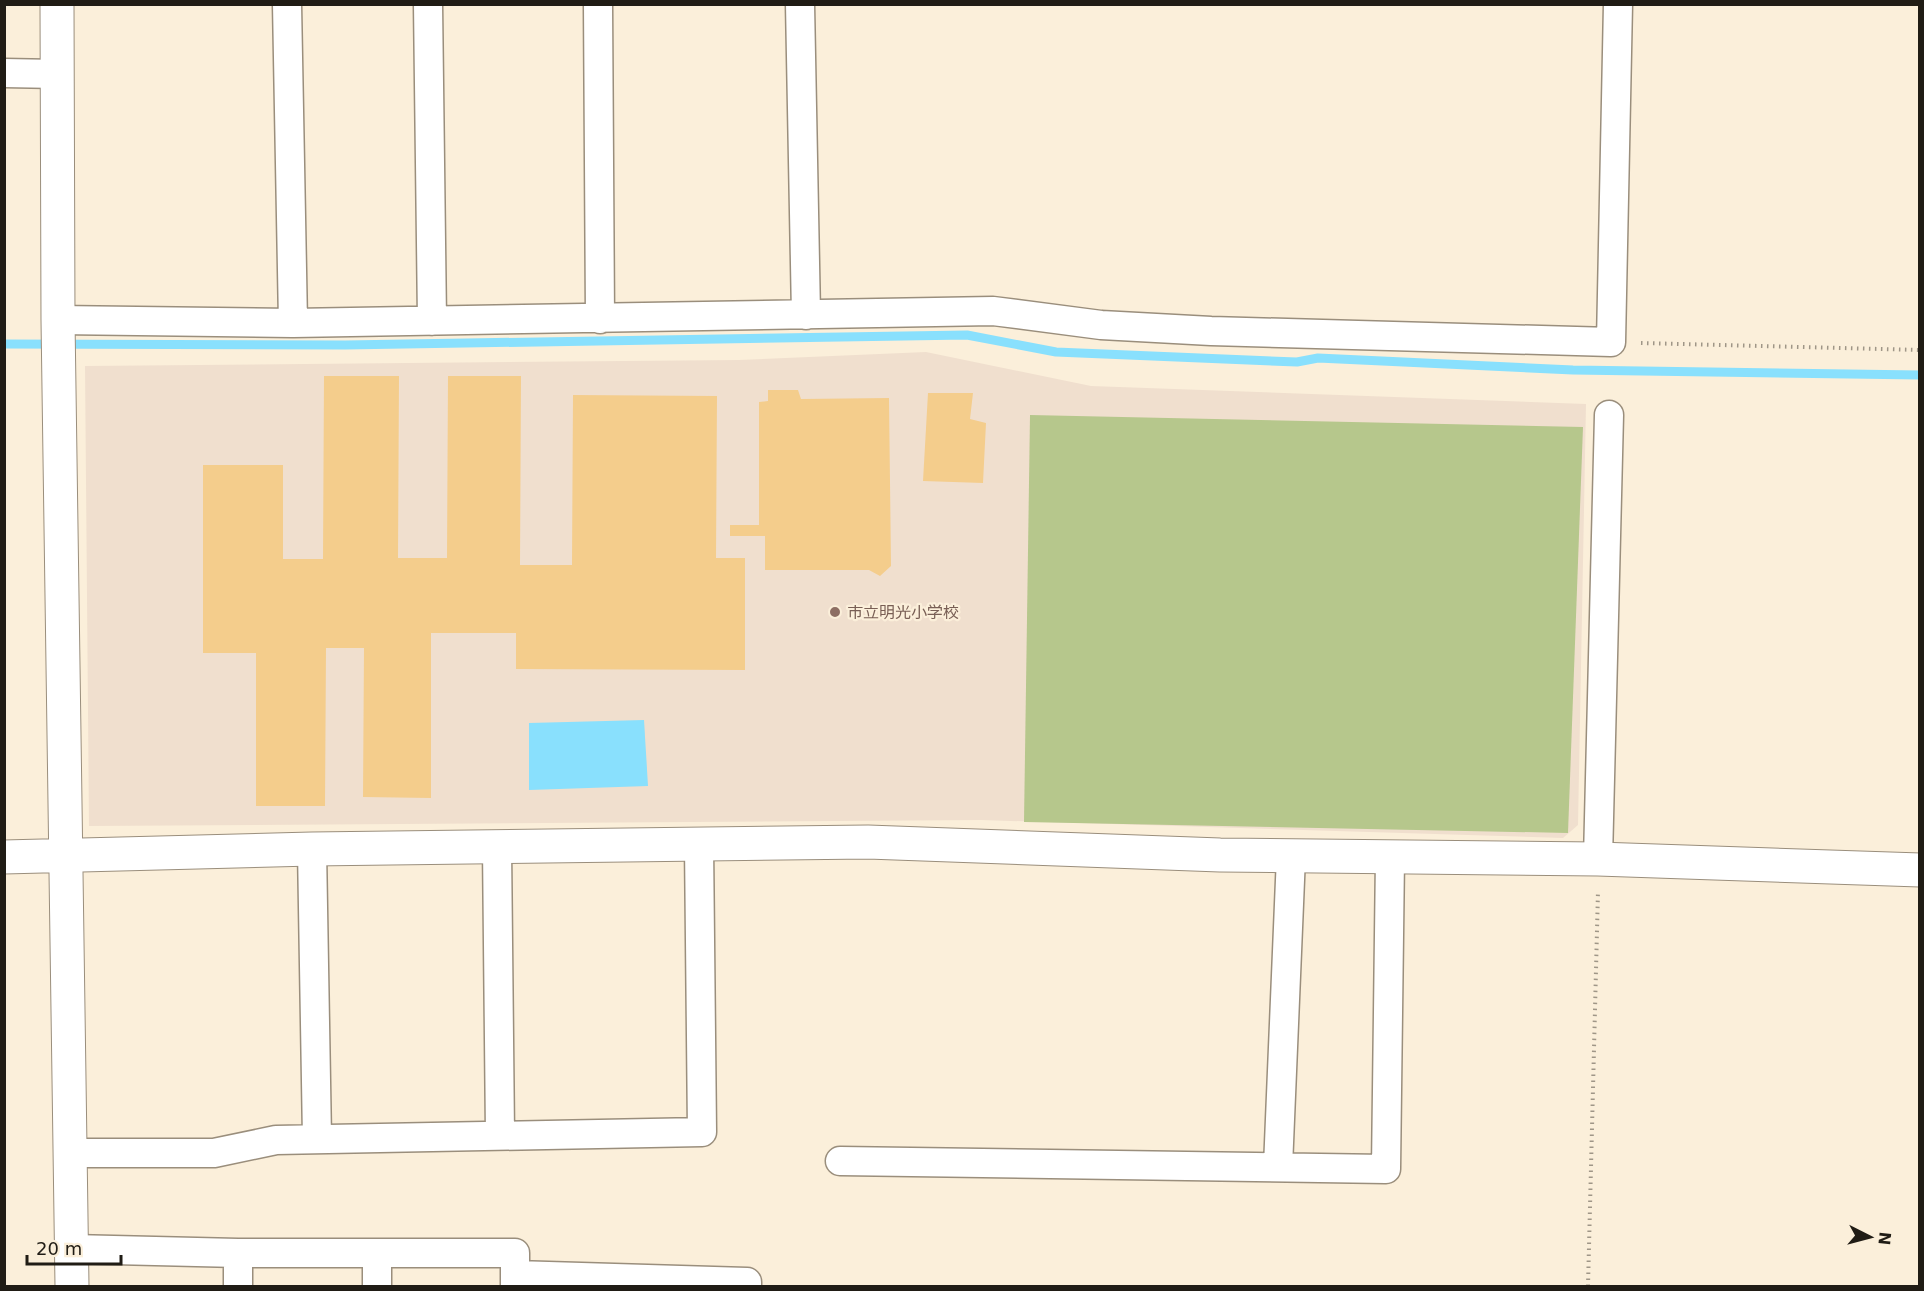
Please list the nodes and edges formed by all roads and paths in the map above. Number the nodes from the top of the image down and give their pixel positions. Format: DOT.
graph roads {
  1 [pos="57,4"];
  2 [pos="287,4"];
  3 [pos="428,4"];
  4 [pos="598,4"];
  5 [pos="800,4"];
  6 [pos="1618,4"];
  7 [pos="4,73"];
  8 [pos="58,74"];
  9 [pos="806,315"];
  10 [pos="600,319"];
  11 [pos="432,321"];
  12 [pos="292,323"];
  13 [pos="59,336"];
  14 [pos="1611,342"];
  15 [pos="1920,350"];
  16 [pos="1609,415"];
  17 [pos="699,844"];
  18 [pos="497,847"];
  19 [pos="312,849"];
  20 [pos="66,856"];
  21 [pos="1291,856"];
  22 [pos="4,857"];
  23 [pos="1390,857"];
  24 [pos="1599,859"];
  25 [pos="1920,870"];
  26 [pos="500,1135"];
  27 [pos="317,1139"];
  28 [pos="71,1153"];
  29 [pos="840,1161"];
  30 [pos="1278,1167"];
  31 [pos="72,1249"];
  32 [pos="238,1253"];
  33 [pos="377,1253"];
  34 [pos="515,1281"];
  35 [pos="72,1287"];
  36 [pos="238,1287"];
  37 [pos="377,1287"];
  38 [pos="747,1287"];
  39 [pos="1588,1287"];
  1 -- 8 [label="street"];
  2 -- 12 [label="street"];
  3 -- 11 [label="street"];
  4 -- 10 [label="street"];
  5 -- 9 [label="street"];
  6 -- 14 [label="street"];
  7 -- 8 [label="street"];
  8 -- 13 [label="street"];
  9 -- 10 [label="street"];
  9 -- 14 [label="street"];
  10 -- 11 [label="street"];
  11 -- 12 [label="street"];
  12 -- 13 [label="street"];
  13 -- 20 [label="street"];
  14 -- 15 [label="path"];
  16 -- 24 [label="street"];
  17 -- 18 [label="street"];
  17 -- 21 [label="street"];
  17 -- 26 [label="street"];
  18 -- 19 [label="street"];
  18 -- 26 [label="street"];
  19 -- 20 [label="street"];
  19 -- 27 [label="street"];
  20 -- 22 [label="street"];
  20 -- 28 [label="street"];
  21 -- 23 [label="street"];
  21 -- 30 [label="street"];
  23 -- 24 [label="street"];
  23 -- 30 [label="street"];
  24 -- 25 [label="street"];
  24 -- 39 [label="path"];
  26 -- 27 [label="street"];
  27 -- 28 [label="street"];
  28 -- 31 [label="street"];
  29 -- 30 [label="street"];
  31 -- 32 [label="street"];
  31 -- 35 [label="street"];
  32 -- 33 [label="street"];
  32 -- 36 [label="street"];
  33 -- 34 [label="street"];
  33 -- 37 [label="street"];
  34 -- 38 [label="street"];
}
